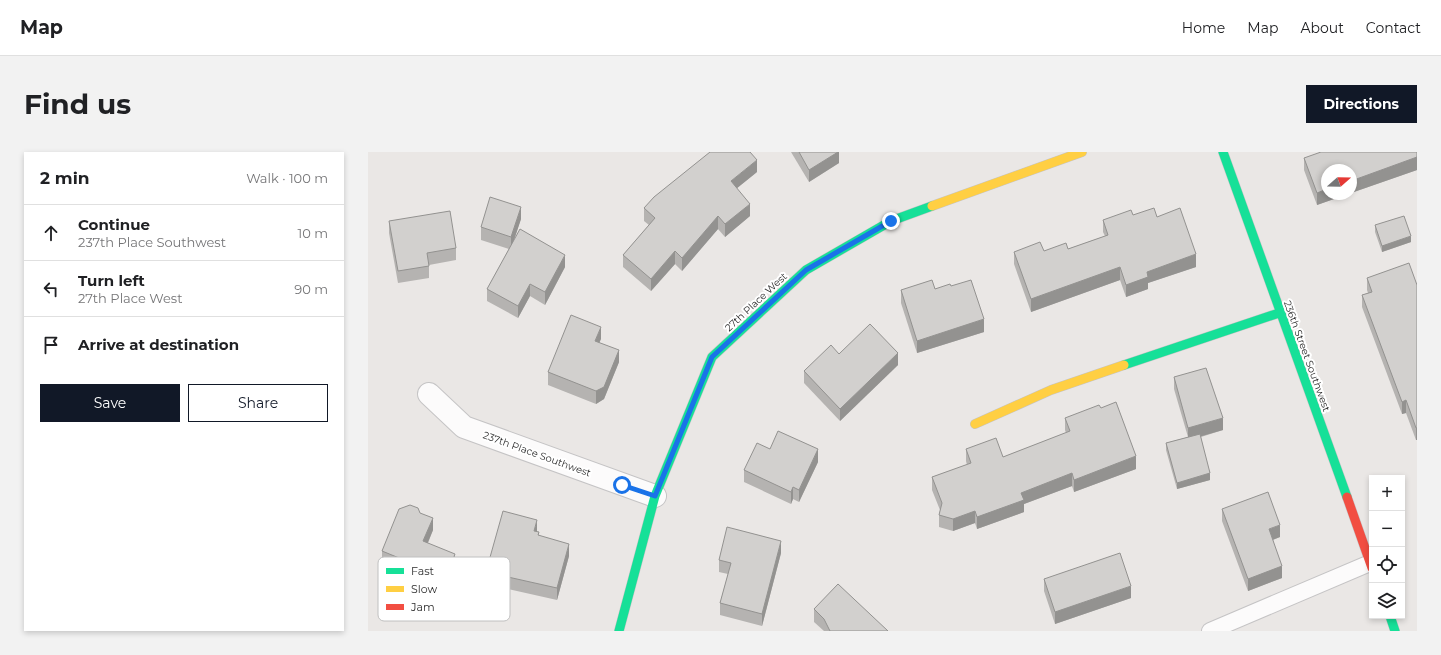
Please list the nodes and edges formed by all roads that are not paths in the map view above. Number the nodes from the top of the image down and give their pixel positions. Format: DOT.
graph roads {
  1 [pos="1082,152"];
  2 [pos="1223,152"];
  3 [pos="1279,313"];
  4 [pos="429,394"];
  5 [pos="975,424"];
  6 [pos="655,496"];
  7 [pos="1369,560"];
  8 [pos="1369,567"];
  9 [pos="1391,619"];
  10 [pos="619,631"];
  11 [pos="1210,631"];
  12 [pos="1395,631"];
  1 -- 6 [label="street, 27th Place West"];
  2 -- 3 [label="street, 236th Street Southwest"];
  3 -- 5 [label="street"];
  3 -- 7 [label="street, 236th Street Southwest"];
  4 -- 6 [label="street, 237th Place Southwest"];
  6 -- 10 [label="street, 27th Place West"];
  8 -- 11 [label="lane"];
  9 -- 12 [label="street"];
}
